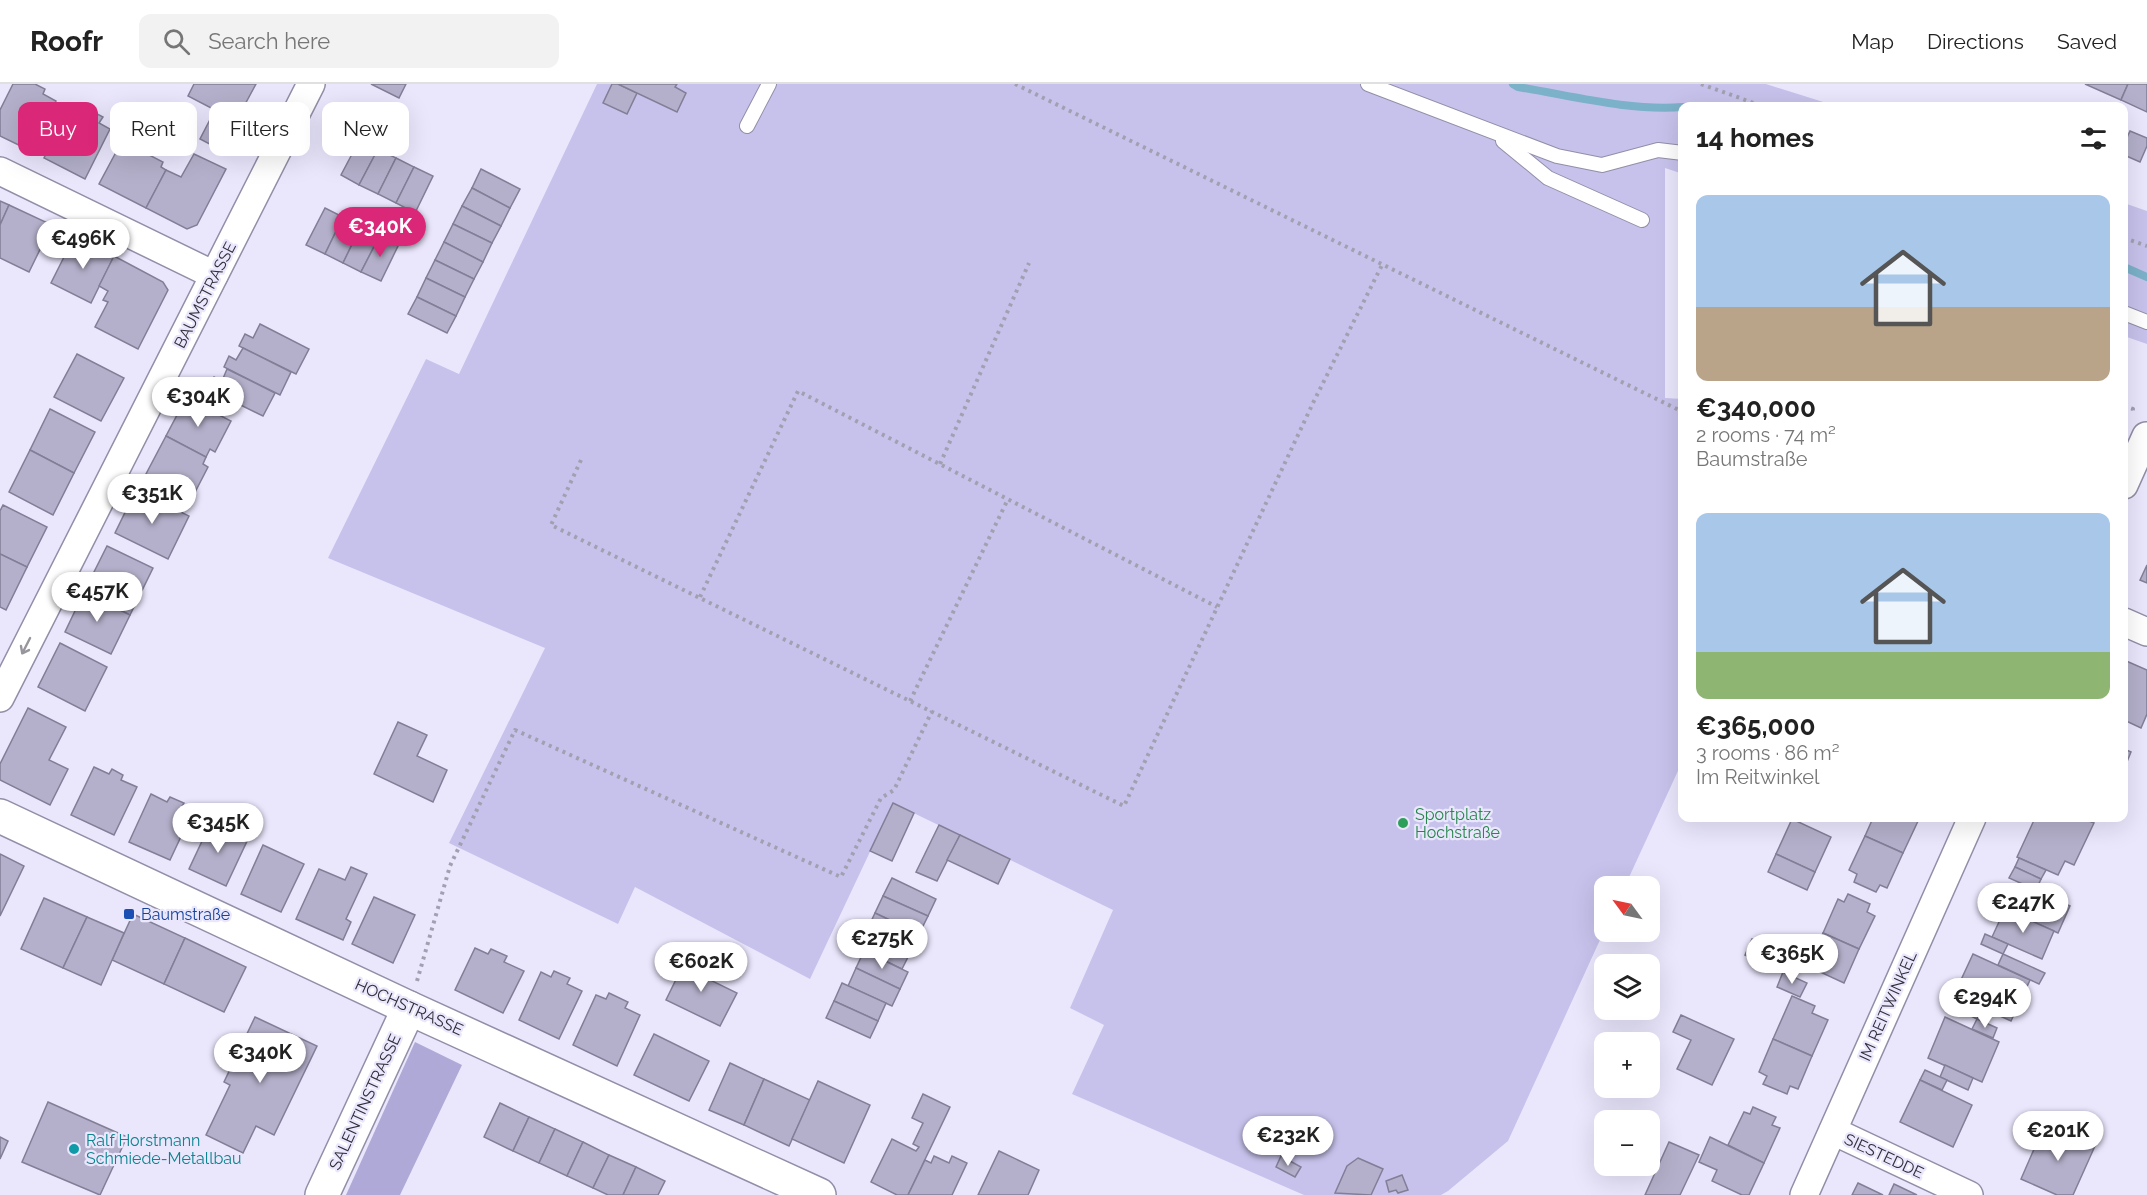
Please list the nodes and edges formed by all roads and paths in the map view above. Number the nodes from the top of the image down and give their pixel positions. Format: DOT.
graph roads {
  1 [pos="311,84"];
  2 [pos="769,84"];
  3 [pos="1015,84"];
  4 [pos="1368,84"];
  5 [pos="1701,84"];
  6 [pos="1751,102"];
  7 [pos="747,126"];
  8 [pos="1494,134"];
  9 [pos="1678,152"];
  10 [pos="0,171"];
  11 [pos="1642,220"];
  12 [pos="2128,239"];
  13 [pos="2147,246"];
  14 [pos="1029,264"];
  15 [pos="1382,265"];
  16 [pos="214,275"];
  17 [pos="2128,315"];
  18 [pos="2147,322"];
  19 [pos="1678,410"];
  20 [pos="2146,436"];
  21 [pos="581,460"];
  22 [pos="940,464"];
  23 [pos="2128,476"];
  24 [pos="1008,499"];
  25 [pos="700,597"];
  26 [pos="1218,607"];
  27 [pos="2128,624"];
  28 [pos="2147,632"];
  29 [pos="0,698"];
  30 [pos="910,700"];
  31 [pos="932,711"];
  32 [pos="0,816"];
  33 [pos="1970,822"];
  34 [pos="409,1008"];
  35 [pos="1833,1131"];
  36 [pos="322,1195"];
  37 [pos="819,1195"];
  38 [pos="1804,1195"];
  39 [pos="1969,1195"];
  1 -- 16 [label="street, BAUMSTRASSE"];
  2 -- 7 [label="lane"];
  3 -- 15 [label="path"];
  4 -- 8 [label="lane"];
  5 -- 6 [label="path"];
  8 -- 9 [label="lane"];
  8 -- 11 [label="lane"];
  10 -- 16 [label="street"];
  12 -- 13 [label="path"];
  14 -- 22 [label="path"];
  15 -- 19 [label="path"];
  15 -- 26 [label="path"];
  16 -- 29 [label="street, BAUMSTRASSE, one-way"];
  17 -- 18 [label="lane"];
  20 -- 23 [label="street"];
  21 -- 25 [label="path"];
  22 -- 24 [label="path"];
  22 -- 25 [label="path"];
  24 -- 26 [label="path"];
  24 -- 30 [label="path"];
  25 -- 30 [label="path"];
  26 -- 31 [label="path"];
  27 -- 28 [label="street"];
  30 -- 31 [label="path"];
  31 -- 34 [label="path"];
  32 -- 34 [label="street, HOCHSTRASSE"];
  33 -- 35 [label="street, IM REITWINKEL"];
  34 -- 36 [label="street, SALENTINSTRASSE"];
  34 -- 37 [label="street, HOCHSTRASSE"];
  35 -- 38 [label="street, IM REITWINKEL"];
  35 -- 39 [label="street, SIESTEDDE"];
}
